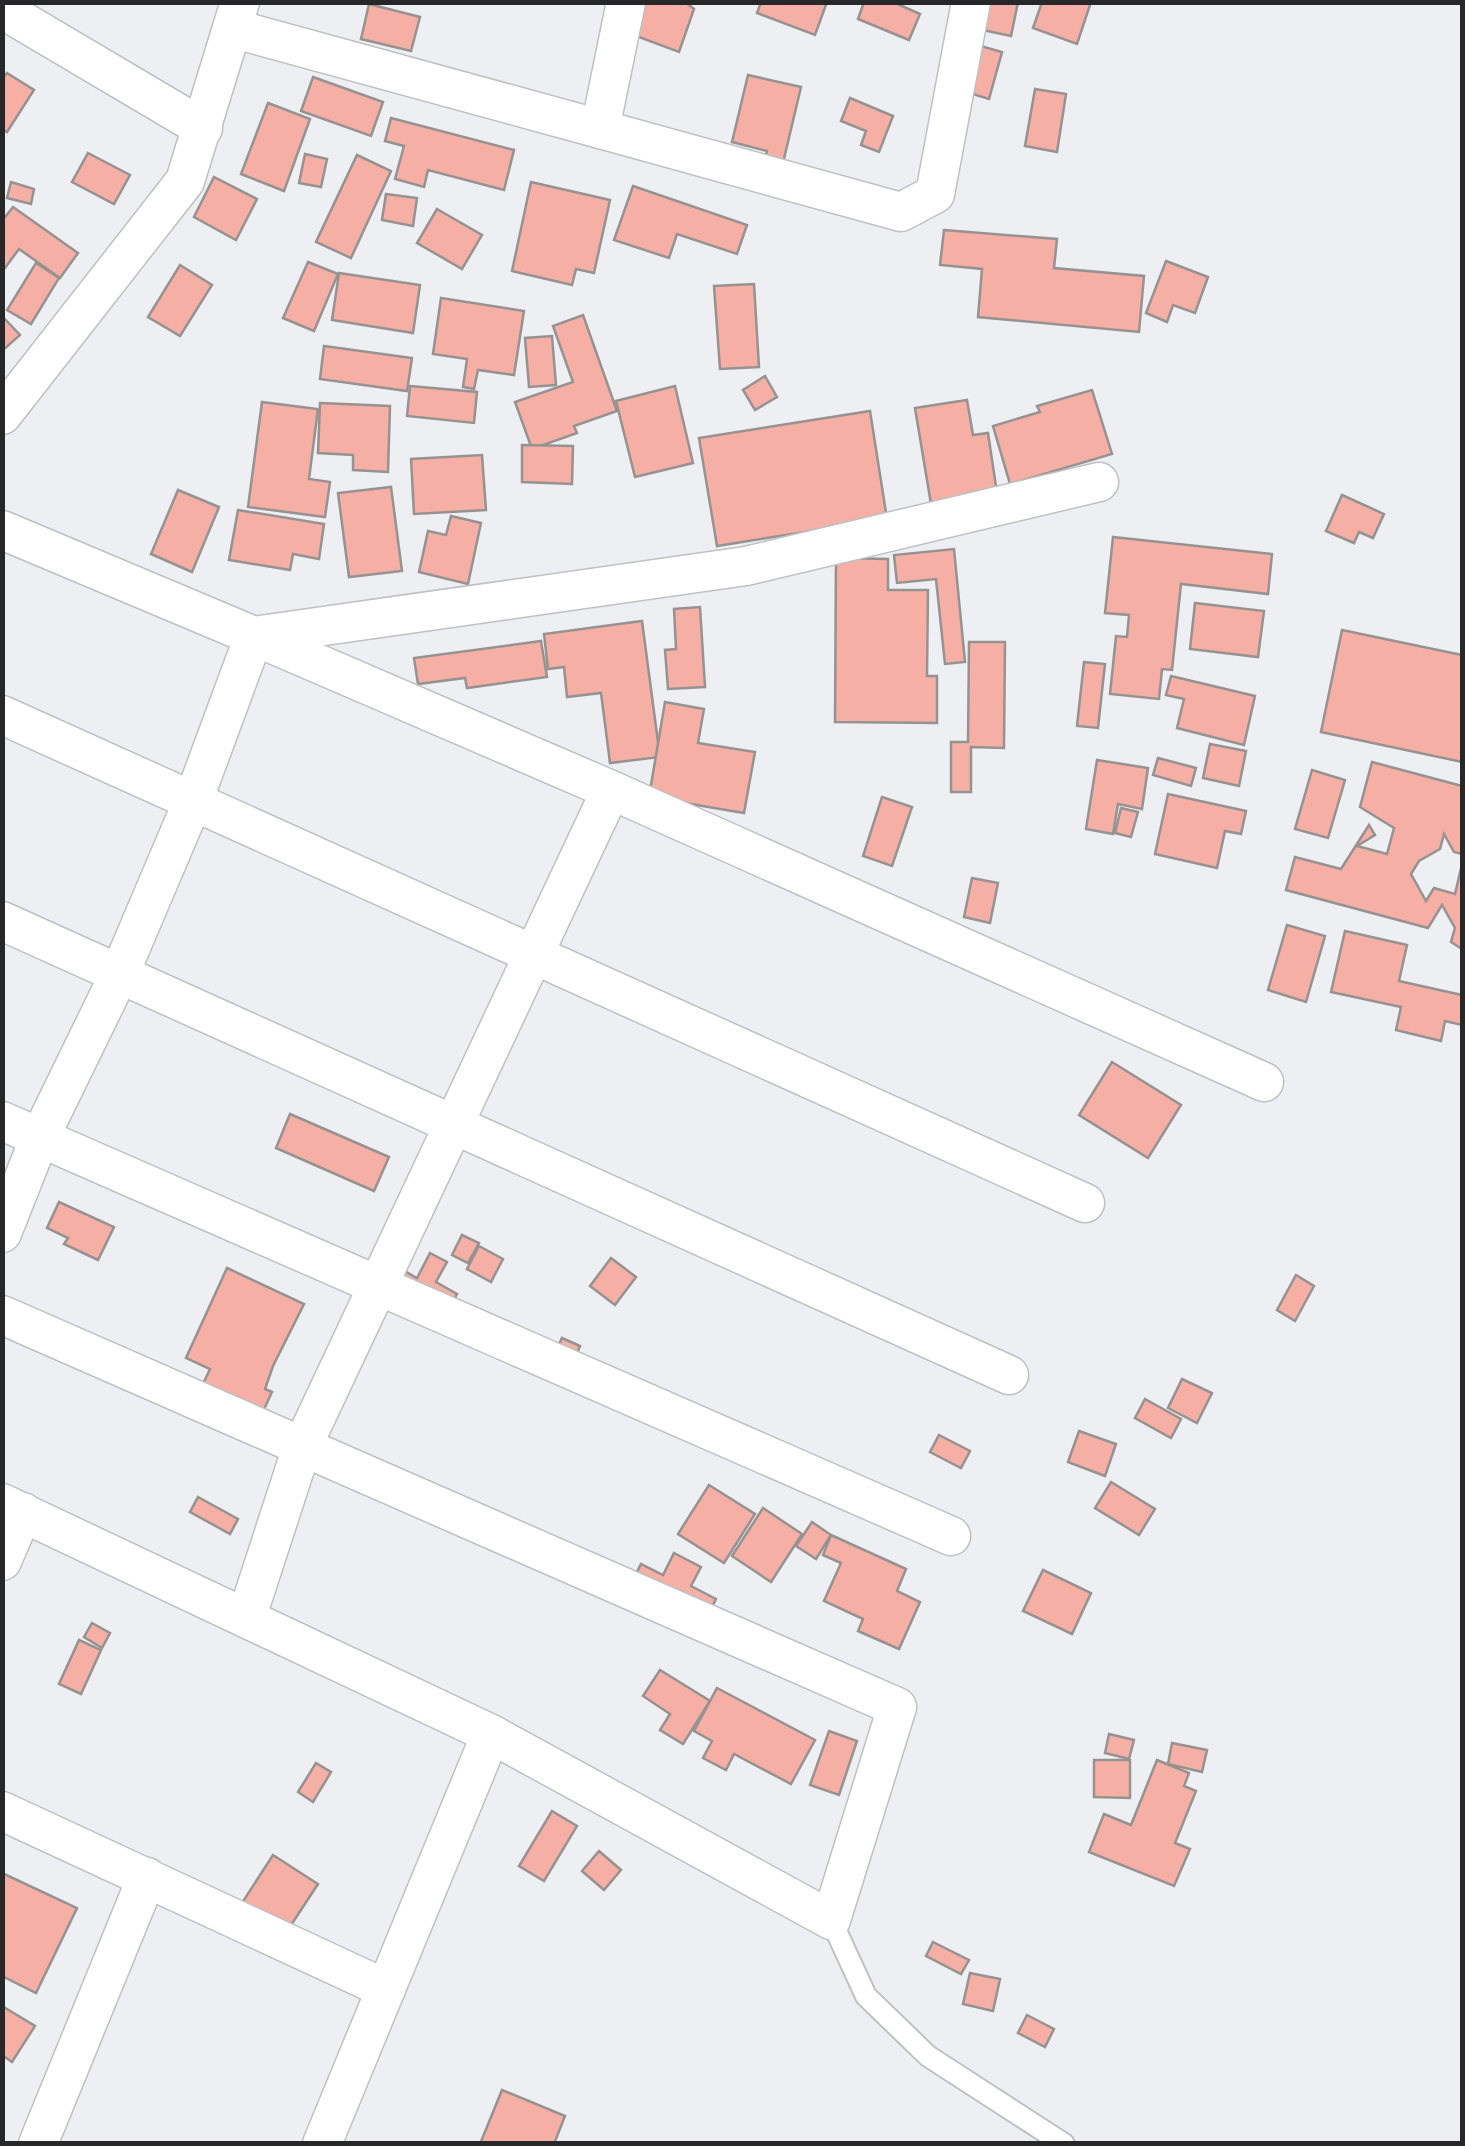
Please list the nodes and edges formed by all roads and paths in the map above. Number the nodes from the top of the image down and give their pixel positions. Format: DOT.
graph roads {
  1 [pos="626,2"];
  2 [pos="971,2"];
  3 [pos="2,8"];
  4 [pos="238,16"];
  5 [pos="203,128"];
  6 [pos="600,129"];
  7 [pos="2,415"];
  8 [pos="1099,482"];
  9 [pos="2,530"];
  10 [pos="254,636"];
  11 [pos="2,715"];
  12 [pos="611,790"];
  13 [pos="193,801"];
  14 [pos="2,922"];
  15 [pos="532,954"];
  16 [pos="119,975"];
  17 [pos="1264,1082"];
  18 [pos="2,1121"];
  19 [pos="453,1123"];
  20 [pos="40,1137"];
  21 [pos="1085,1202"];
  22 [pos="2,1232"];
  23 [pos="378,1286"];
  24 [pos="2,1315"];
  25 [pos="1010,1375"];
  26 [pos="302,1446"];
  27 [pos="13,1508"];
  28 [pos="950,1536"];
  29 [pos="2,1562"];
  30 [pos="247,1616"];
  31 [pos="492,1734"];
  32 [pos="2,1810"];
  33 [pos="147,1877"];
  34 [pos="832,1920"];
  35 [pos="386,1989"];
  36 [pos="38,2144"];
  37 [pos="322,2144"];
  38 [pos="1064,2144"];
  1 -- 6 [label="street"];
  2 -- 6 [label="street"];
  3 -- 5 [label="street"];
  4 -- 5 [label="street"];
  4 -- 6 [label="street"];
  5 -- 7 [label="street"];
  8 -- 10 [label="street"];
  9 -- 10 [label="street"];
  10 -- 12 [label="street"];
  10 -- 13 [label="street"];
  11 -- 13 [label="street"];
  12 -- 15 [label="street"];
  12 -- 17 [label="street"];
  13 -- 15 [label="street"];
  13 -- 16 [label="street"];
  14 -- 16 [label="street"];
  15 -- 19 [label="street"];
  15 -- 21 [label="street"];
  16 -- 19 [label="street"];
  16 -- 20 [label="street"];
  18 -- 20 [label="street"];
  19 -- 23 [label="street"];
  19 -- 25 [label="street"];
  20 -- 22 [label="street"];
  20 -- 23 [label="street"];
  23 -- 26 [label="street"];
  23 -- 28 [label="street"];
  24 -- 26 [label="street"];
  26 -- 30 [label="street"];
  26 -- 34 [label="street"];
  27 -- 29 [label="street"];
  27 -- 30 [label="street"];
  30 -- 31 [label="street"];
  31 -- 34 [label="street"];
  31 -- 35 [label="street"];
  32 -- 33 [label="street"];
  33 -- 35 [label="street"];
  33 -- 36 [label="street"];
  34 -- 38 [label="lane"];
  35 -- 37 [label="street"];
}
